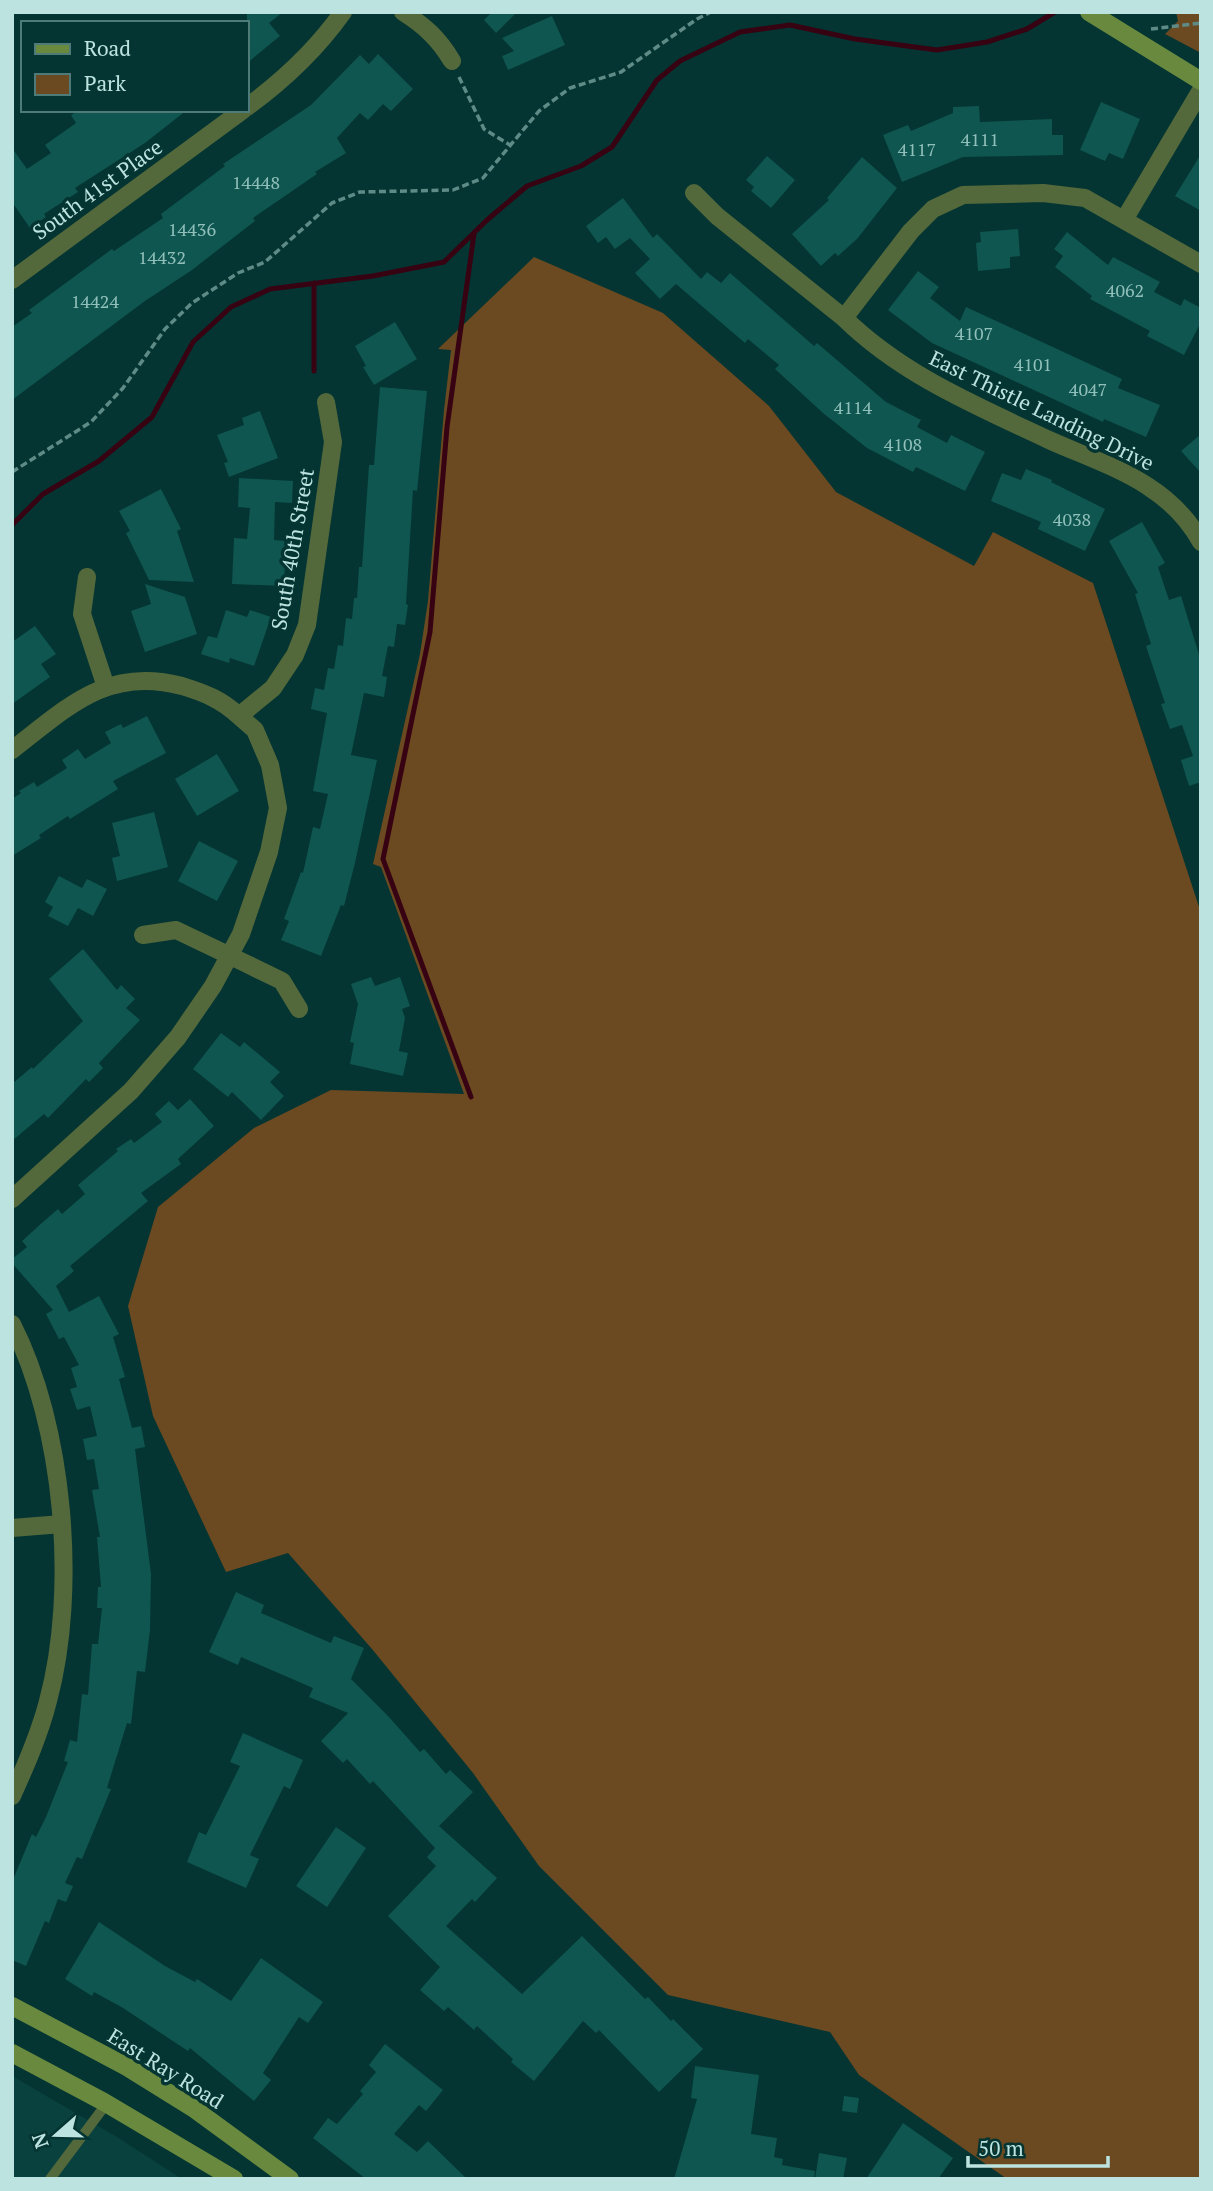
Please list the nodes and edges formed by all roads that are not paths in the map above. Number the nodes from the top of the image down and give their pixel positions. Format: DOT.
graph roads {
  1 [pos="343,12"];
  2 [pos="403,12"];
  3 [pos="1093,14"];
  4 [pos="452,61"];
  5 [pos="1201,81"];
  6 [pos="1201,90"];
  7 [pos="248,107"];
  8 [pos="241,112"];
  9 [pos="694,193"];
  10 [pos="1124,220"];
  11 [pos="1201,264"];
  12 [pos="12,280"];
  13 [pos="844,318"];
  14 [pos="326,402"];
  15 [pos="1201,541"];
  16 [pos="87,577"];
  17 [pos="106,687"];
  18 [pos="239,716"];
  19 [pos="12,750"];
  20 [pos="143,935"];
  21 [pos="229,956"];
  22 [pos="299,1009"];
  23 [pos="12,1199"];
  24 [pos="12,1324"];
  25 [pos="62,1524"];
  26 [pos="12,1528"];
  27 [pos="12,1796"];
  28 [pos="12,2006"];
  29 [pos="12,2053"];
  30 [pos="107,2103"];
  31 [pos="50,2179"];
  32 [pos="234,2179"];
  33 [pos="290,2179"];
  1 -- 7 [label="street, South 41st Place"];
  2 -- 4 [label="street"];
  3 -- 5 [label="main road"];
  6 -- 10 [label="street"];
  8 -- 12 [label="street, South 41st Place"];
  9 -- 13 [label="street, East Thistle Landing Drive"];
  10 -- 11 [label="street"];
  10 -- 13 [label="street"];
  13 -- 15 [label="street, East Thistle Landing Drive"];
  14 -- 18 [label="street, South 40th Street"];
  16 -- 17 [label="street"];
  17 -- 18 [label="street"];
  17 -- 19 [label="street"];
  18 -- 21 [label="street"];
  20 -- 21 [label="street"];
  21 -- 22 [label="street"];
  21 -- 23 [label="street"];
  24 -- 25 [label="street"];
  25 -- 26 [label="street"];
  25 -- 27 [label="street"];
  28 -- 33 [label="main road, East Ray Road"];
  29 -- 30 [label="main road"];
  30 -- 31 [label="lane"];
  30 -- 32 [label="main road"];
}
